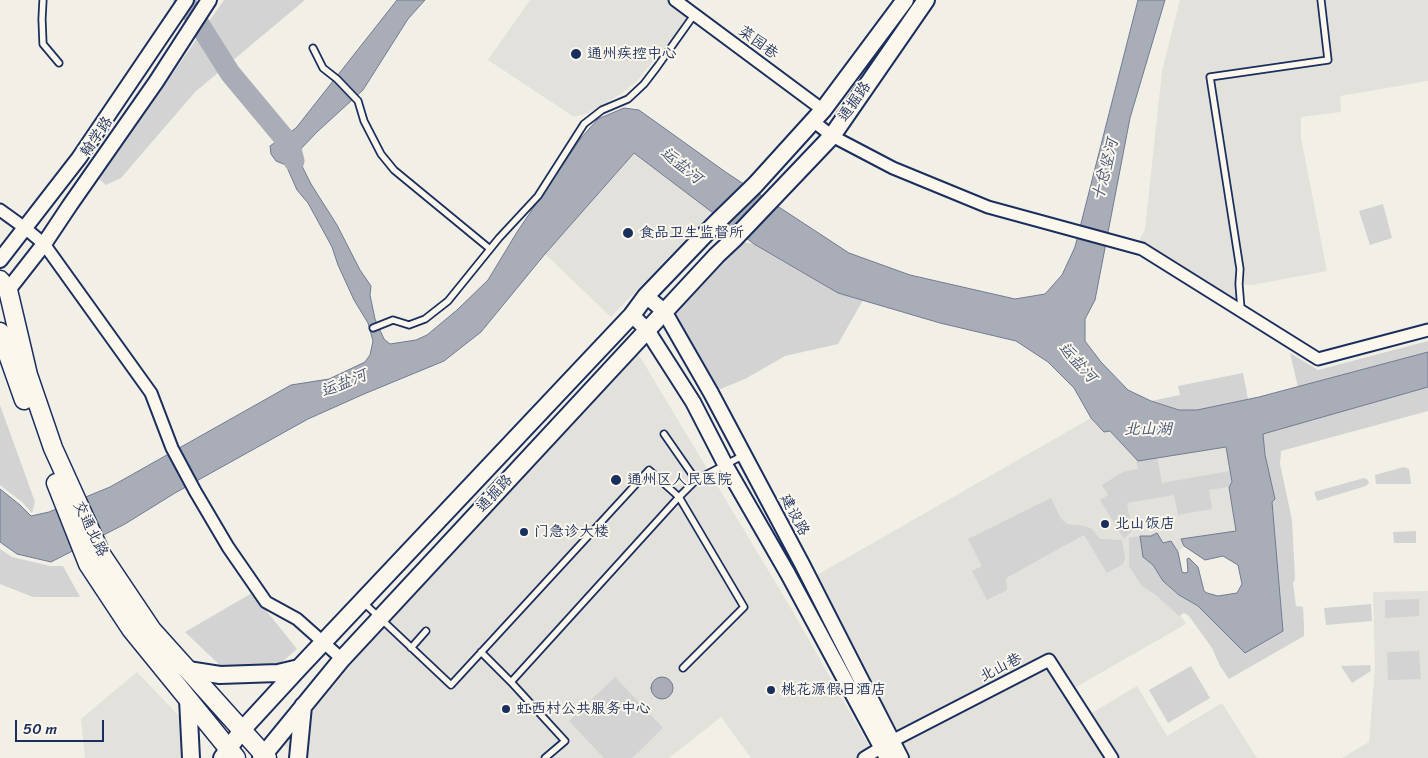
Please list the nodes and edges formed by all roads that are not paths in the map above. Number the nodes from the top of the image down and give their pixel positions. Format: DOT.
graph roads {
  1 [pos="43,0"];
  2 [pos="675,0"];
  3 [pos="905,0"];
  4 [pos="926,0"];
  5 [pos="1321,0"];
  6 [pos="184,3"];
  7 [pos="207,4"];
  8 [pos="694,15"];
  9 [pos="313,48"];
  10 [pos="59,63"];
  11 [pos="818,116"];
  12 [pos="832,136"];
  13 [pos="0,210"];
  14 [pos="25,228"];
  15 [pos="44,244"];
  16 [pos="490,249"];
  17 [pos="0,260"];
  18 [pos="3,289"];
  19 [pos="646,296"];
  20 [pos="664,311"];
  21 [pos="1241,312"];
  22 [pos="632,315"];
  23 [pos="373,328"];
  24 [pos="647,330"];
  25 [pos="1428,330"];
  26 [pos="0,332"];
  27 [pos="664,434"];
  28 [pos="744,454"];
  29 [pos="696,480"];
  30 [pos="67,495"];
  31 [pos="680,497"];
  32 [pos="94,559"];
  33 [pos="362,602"];
  34 [pos="426,631"];
  35 [pos="322,643"];
  36 [pos="411,648"];
  37 [pos="481,652"];
  38 [pos="342,659"];
  39 [pos="299,668"];
  40 [pos="683,668"];
  41 [pos="188,670"];
  42 [pos="511,682"];
  43 [pos="188,699"];
  44 [pos="303,706"];
  45 [pos="242,730"];
  46 [pos="887,749"];
  47 [pos="229,755"];
  48 [pos="264,756"];
  49 [pos="191,758"];
  50 [pos="298,758"];
  51 [pos="545,758"];
  52 [pos="864,758"];
  53 [pos="901,758"];
  54 [pos="1112,758"];
  1 -- 10 [label="lane"];
  2 -- 8 [label="street, 菜园巷"];
  3 -- 11 [label="main road, 通掘路"];
  4 -- 12 [label="main road, 通掘路"];
  5 -- 21 [label="lane"];
  6 -- 14 [label="street, 翰学路"];
  7 -- 15 [label="street, 翰学路"];
  8 -- 11 [label="street, 菜园巷"];
  8 -- 16 [label="lane"];
  9 -- 16 [label="lane"];
  11 -- 12 [label="street, 菜园巷"];
  11 -- 19 [label="main road, 通掘路"];
  12 -- 20 [label="main road, 通掘路"];
  12 -- 21 [label="street, 菜园巷"];
  13 -- 14 [label="street"];
  14 -- 15 [label="street"];
  14 -- 17 [label="street, 翰学路"];
  15 -- 18 [label="street, 翰学路"];
  15 -- 35 [label="street"];
  16 -- 23 [label="lane"];
  18 -- 30 [label="main road, 交通北路"];
  19 -- 20 [label="street, 建设路"];
  19 -- 22 [label="main road, 通掘路"];
  20 -- 24 [label="main road, 通掘路"];
  20 -- 28 [label="street, 建设路"];
  21 -- 25 [label="street, 菜园巷"];
  22 -- 24 [label="street, 建设路"];
  22 -- 33 [label="main road, 通掘路"];
  24 -- 38 [label="main road, 通掘路"];
  24 -- 46 [label="street, 建设路"];
  26 -- 30 [label="main road, 交通北路"];
  27 -- 29 [label="lane"];
  28 -- 29 [label="lane"];
  28 -- 46 [label="street, 建设路"];
  29 -- 31 [label="lane"];
  30 -- 32 [label="main road, 交通北路"];
  31 -- 37 [label="lane"];
  31 -- 40 [label="lane"];
  31 -- 42 [label="lane"];
  32 -- 41 [label="main road, 交通北路"];
  32 -- 43 [label="main road, 交通北路"];
  33 -- 35 [label="main road, 通掘路"];
  33 -- 36 [label="lane"];
  34 -- 36 [label="lane"];
  35 -- 38 [label="street"];
  35 -- 39 [label="main road, 通掘路"];
  36 -- 37 [label="lane"];
  37 -- 42 [label="lane"];
  38 -- 44 [label="main road, 通掘路"];
  39 -- 41 [label="main road"];
  39 -- 45 [label="main road, 通掘路"];
  41 -- 45 [label="main road, 交通北路"];
  42 -- 51 [label="lane"];
  43 -- 47 [label="main road, 交通北路"];
  43 -- 49 [label="main road"];
  44 -- 48 [label="main road, 通掘路"];
  44 -- 50 [label="main road"];
  45 -- 47 [label="main road, 通掘路"];
  45 -- 48 [label="main road, 交通北路"];
  46 -- 52 [label="street, 北山巷"];
  46 -- 53 [label="street, 建设路"];
  46 -- 54 [label="street, 北山巷"];
}
